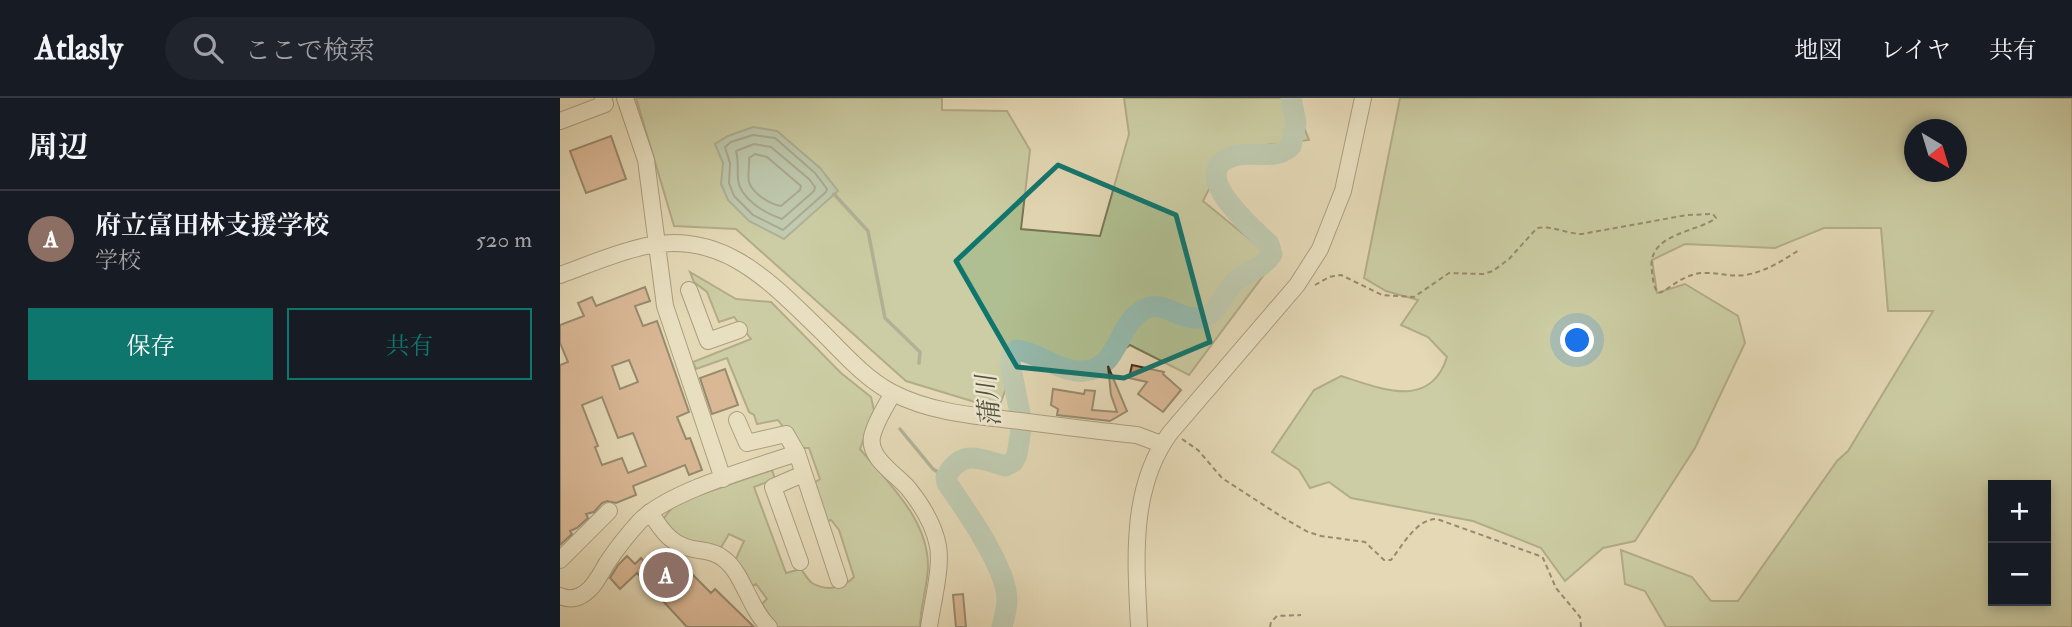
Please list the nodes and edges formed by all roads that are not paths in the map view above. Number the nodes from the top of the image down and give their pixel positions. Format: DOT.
graph roads {
  1 [pos="603,98"];
  2 [pos="625,98"];
  3 [pos="1363,98"];
  4 [pos="560,121"];
  5 [pos="657,244"];
  6 [pos="560,275"];
  7 [pos="689,289"];
  8 [pos="702,329"];
  9 [pos="739,330"];
  10 [pos="676,337"];
  11 [pos="893,393"];
  12 [pos="737,420"];
  13 [pos="1166,439"];
  14 [pos="797,453"];
  15 [pos="803,474"];
  16 [pos="723,479"];
  17 [pos="609,511"];
  18 [pos="650,512"];
  19 [pos="560,560"];
  20 [pos="800,562"];
  21 [pos="839,580"];
  22 [pos="560,596"];
  23 [pos="769,627"];
  24 [pos="929,627"];
  25 [pos="1139,627"];
  1 -- 4 [label="street"];
  2 -- 5 [label="street"];
  3 -- 13 [label="street"];
  5 -- 6 [label="street"];
  5 -- 10 [label="street"];
  5 -- 11 [label="street"];
  7 -- 8 [label="street"];
  8 -- 9 [label="street"];
  8 -- 10 [label="street"];
  10 -- 16 [label="street"];
  11 -- 13 [label="street"];
  11 -- 24 [label="street"];
  12 -- 14 [label="street"];
  13 -- 25 [label="street"];
  14 -- 15 [label="street"];
  14 -- 16 [label="street"];
  15 -- 20 [label="street"];
  15 -- 21 [label="street"];
  16 -- 18 [label="street"];
  17 -- 19 [label="street"];
  18 -- 22 [label="street"];
  18 -- 23 [label="street"];
}
